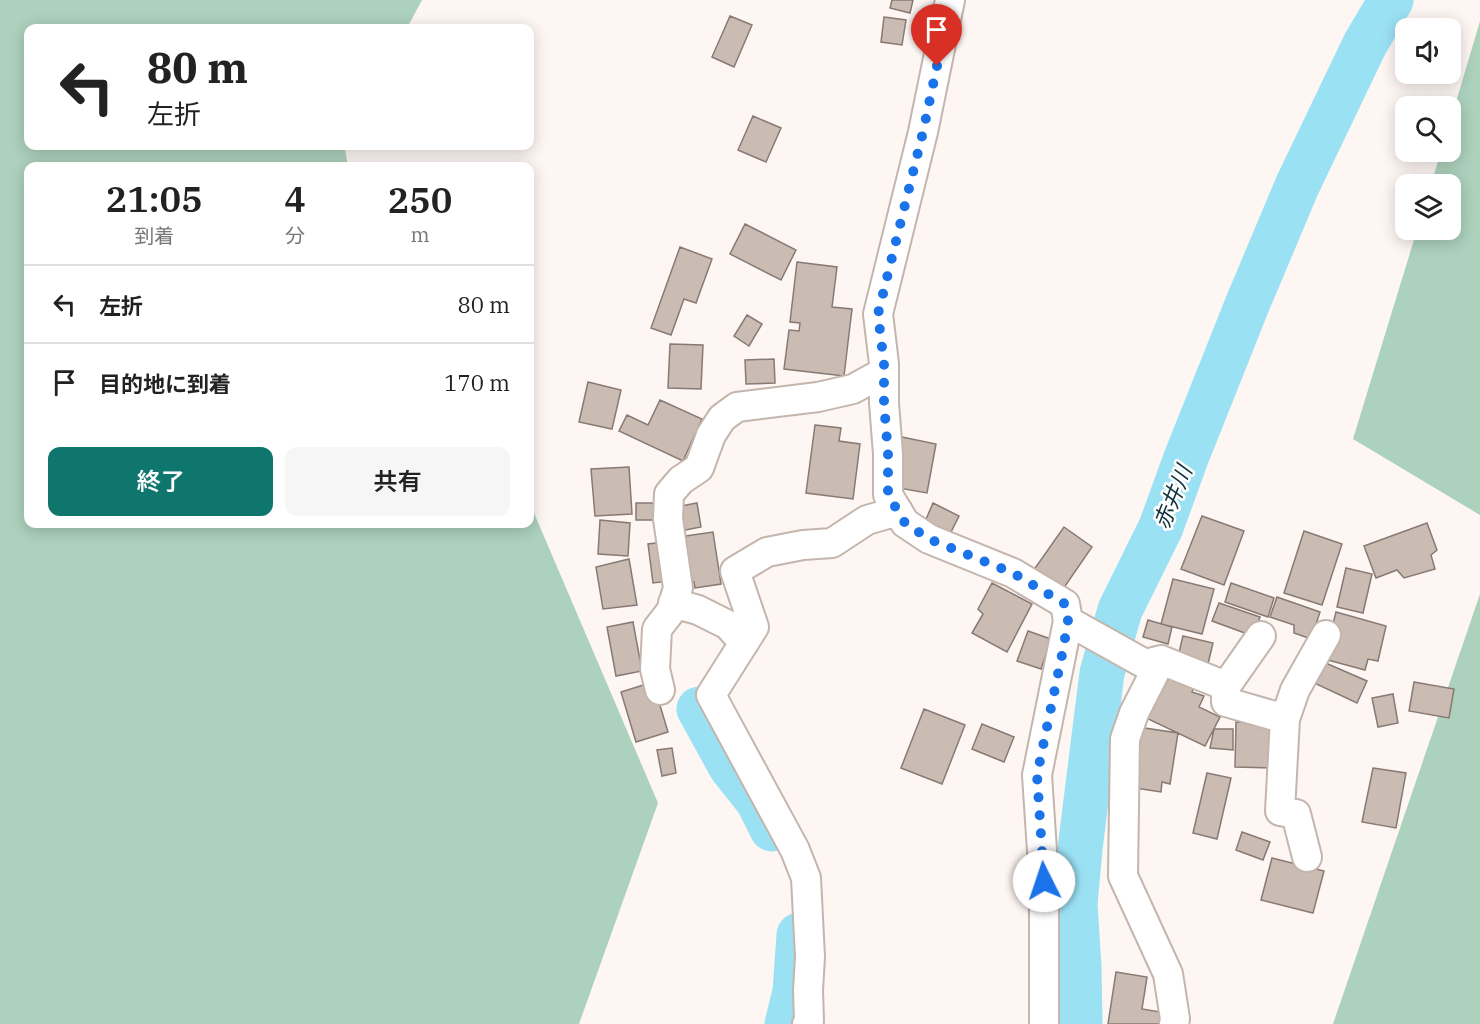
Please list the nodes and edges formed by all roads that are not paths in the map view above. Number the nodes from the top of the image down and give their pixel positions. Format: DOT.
graph roads {
  1 [pos="950,0"];
  2 [pos="884,372"];
  3 [pos="898,511"];
  4 [pos="673,603"];
  5 [pos="1068,621"];
  6 [pos="1326,635"];
  7 [pos="1262,636"];
  8 [pos="744,643"];
  9 [pos="1153,662"];
  10 [pos="1226,686"];
  11 [pos="660,690"];
  12 [pos="1284,719"];
  13 [pos="1307,857"];
  14 [pos="810,1023"];
  15 [pos="1044,1024"];
  16 [pos="1174,1024"];
  1 -- 2 [label="street"];
  2 -- 3 [label="street"];
  2 -- 4 [label="street"];
  3 -- 5 [label="street"];
  3 -- 8 [label="street"];
  4 -- 8 [label="street"];
  4 -- 11 [label="street"];
  5 -- 9 [label="street"];
  5 -- 15 [label="street"];
  6 -- 12 [label="street"];
  7 -- 10 [label="street"];
  8 -- 14 [label="street"];
  9 -- 10 [label="street"];
  9 -- 16 [label="street"];
  10 -- 12 [label="street"];
  12 -- 13 [label="street"];
}
